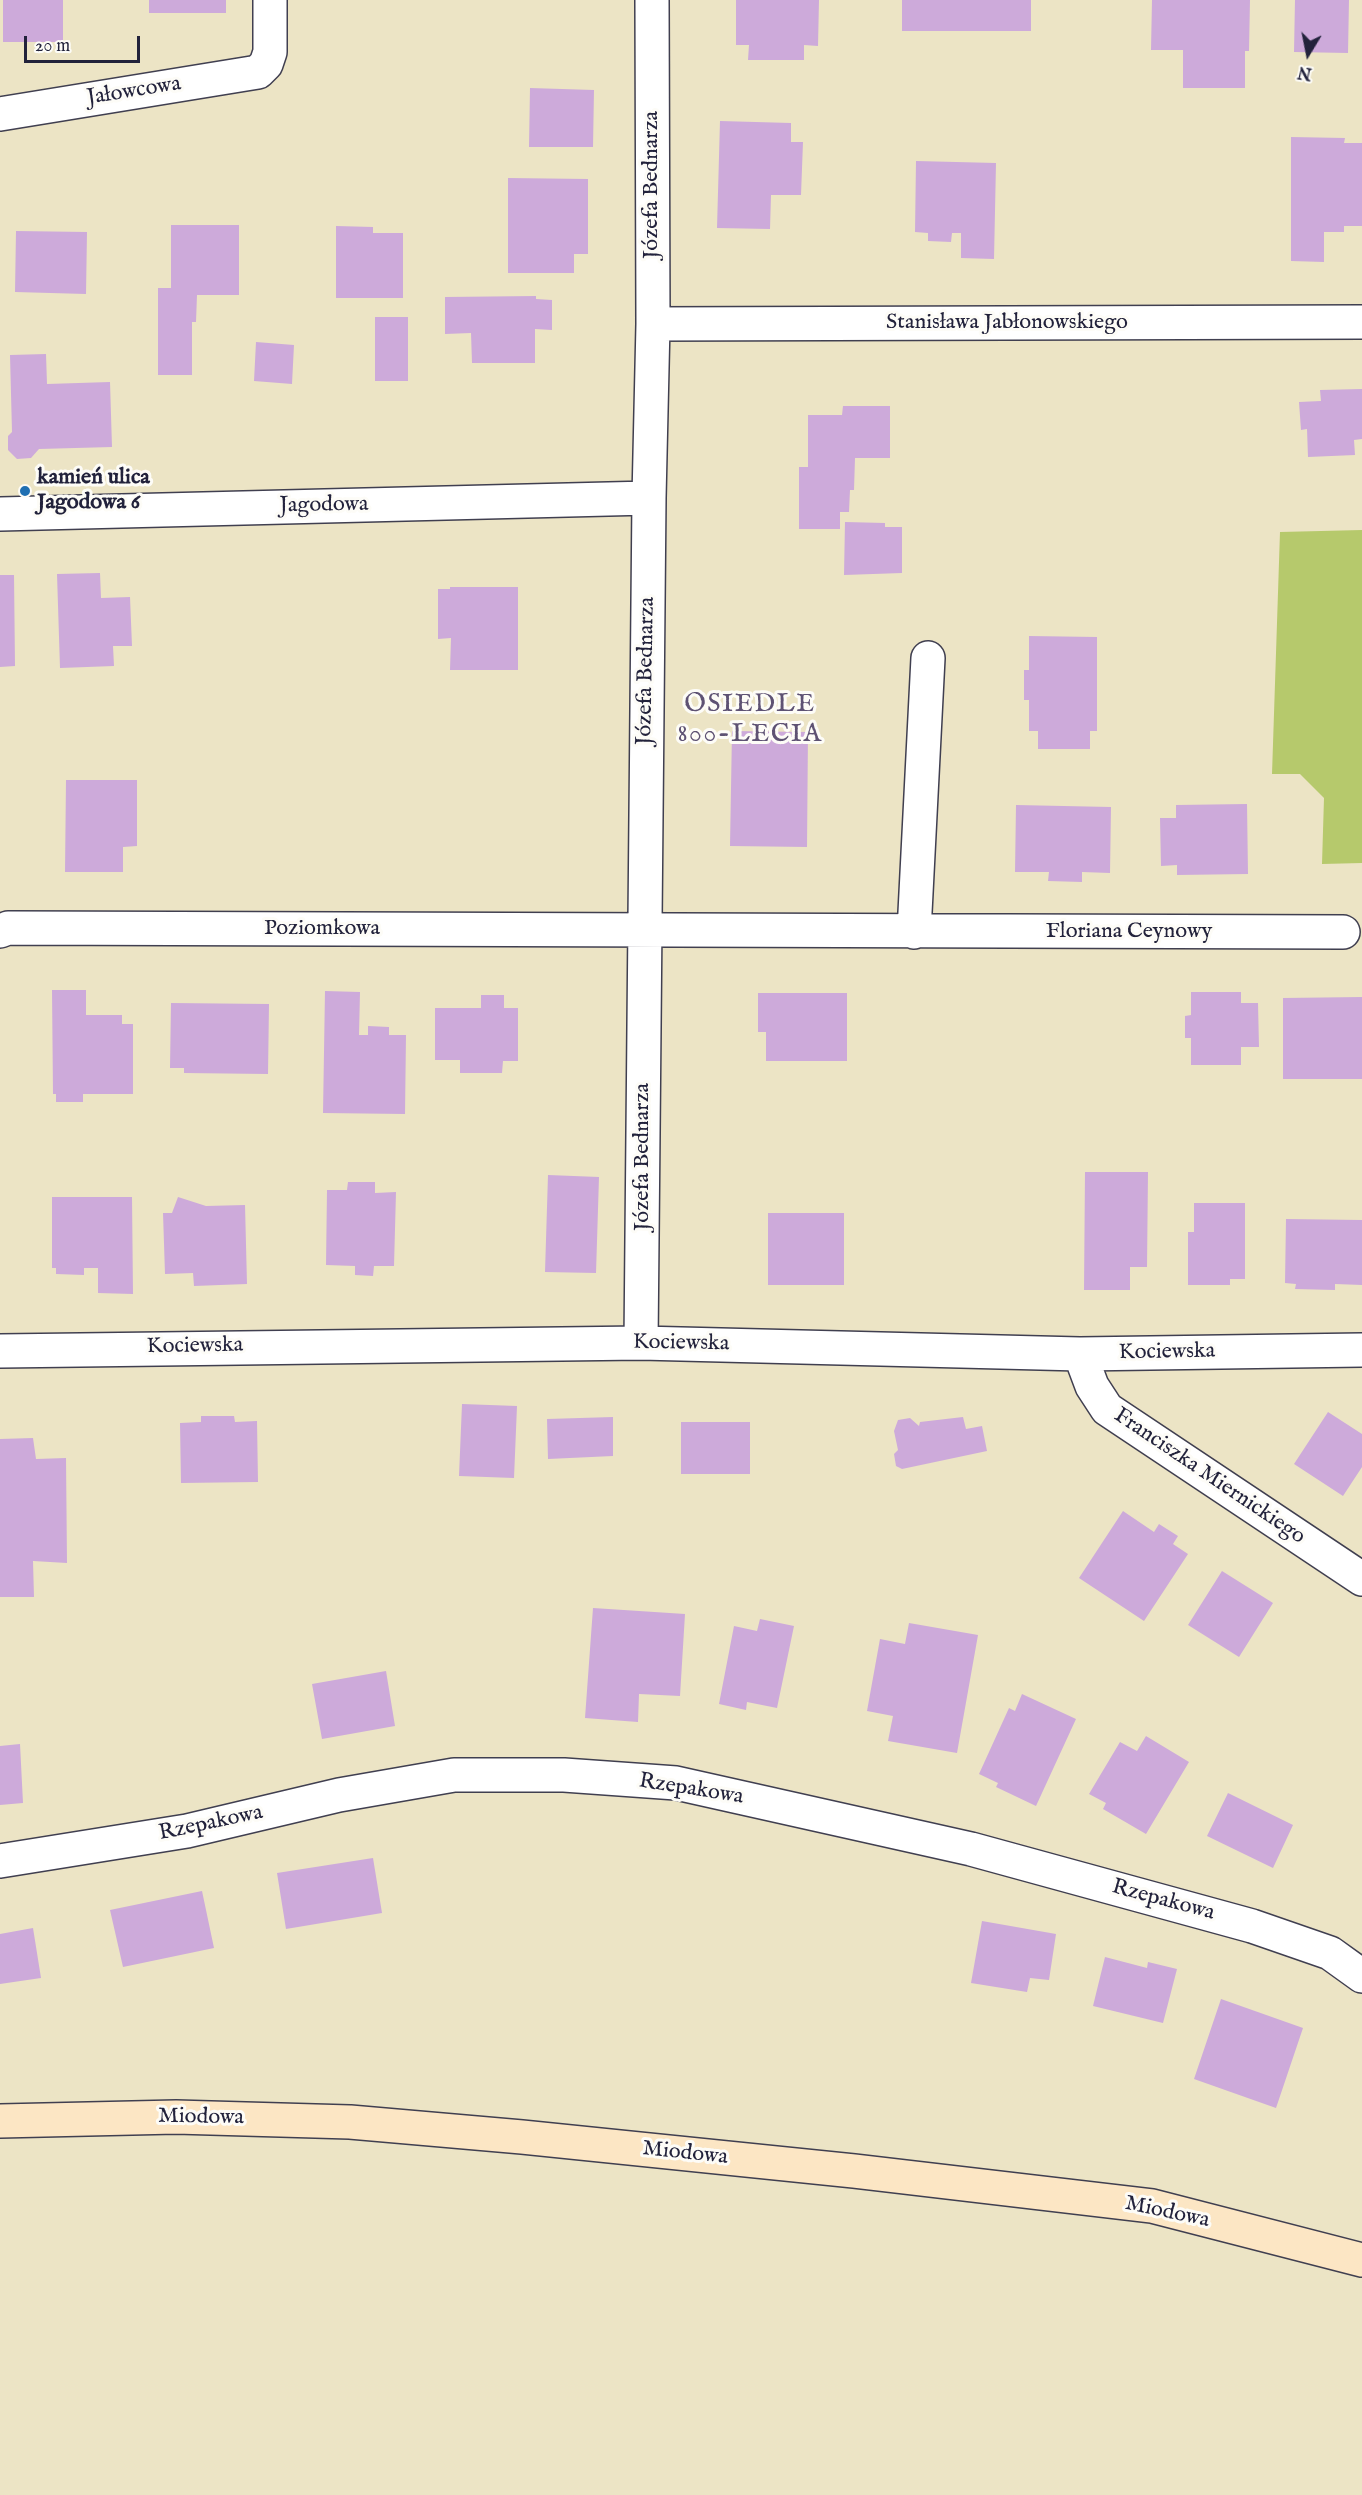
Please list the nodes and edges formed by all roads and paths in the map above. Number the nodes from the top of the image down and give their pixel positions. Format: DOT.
graph roads {
  1 [pos="270,0"];
  2 [pos="652,0"];
  3 [pos="0,114"];
  4 [pos="1362,322"];
  5 [pos="652,324"];
  6 [pos="649,498"];
  7 [pos="0,514"];
  8 [pos="928,658"];
  9 [pos="645,929"];
  10 [pos="0,931"];
  11 [pos="914,932"];
  12 [pos="1344,932"];
  13 [pos="641,1343"];
  14 [pos="1362,1350"];
  15 [pos="0,1351"];
  16 [pos="1080,1354"];
  17 [pos="1362,1579"];
  18 [pos="0,1861"];
  19 [pos="1362,1976"];
  20 [pos="0,2121"];
  21 [pos="1362,2260"];
  1 -- 3 [label="street, Jałowcowa"];
  2 -- 5 [label="street, Józefa Bednarza"];
  4 -- 5 [label="street, Stanisława Jabłonowskiego"];
  5 -- 6 [label="street, Józefa Bednarza"];
  6 -- 7 [label="street, Jagodowa"];
  6 -- 9 [label="street, Józefa Bednarza"];
  8 -- 11 [label="street"];
  9 -- 10 [label="street, Poziomkowa"];
  9 -- 11 [label="street, Floriana Ceynowy"];
  9 -- 13 [label="street, Józefa Bednarza"];
  11 -- 12 [label="street, Floriana Ceynowy"];
  13 -- 15 [label="street, Kociewska"];
  13 -- 16 [label="street, Kociewska"];
  14 -- 16 [label="street, Kociewska"];
  16 -- 17 [label="street, Franciszka Miernickiego"];
  18 -- 19 [label="street, Rzepakowa"];
  20 -- 21 [label="main road, Miodowa"];
}
